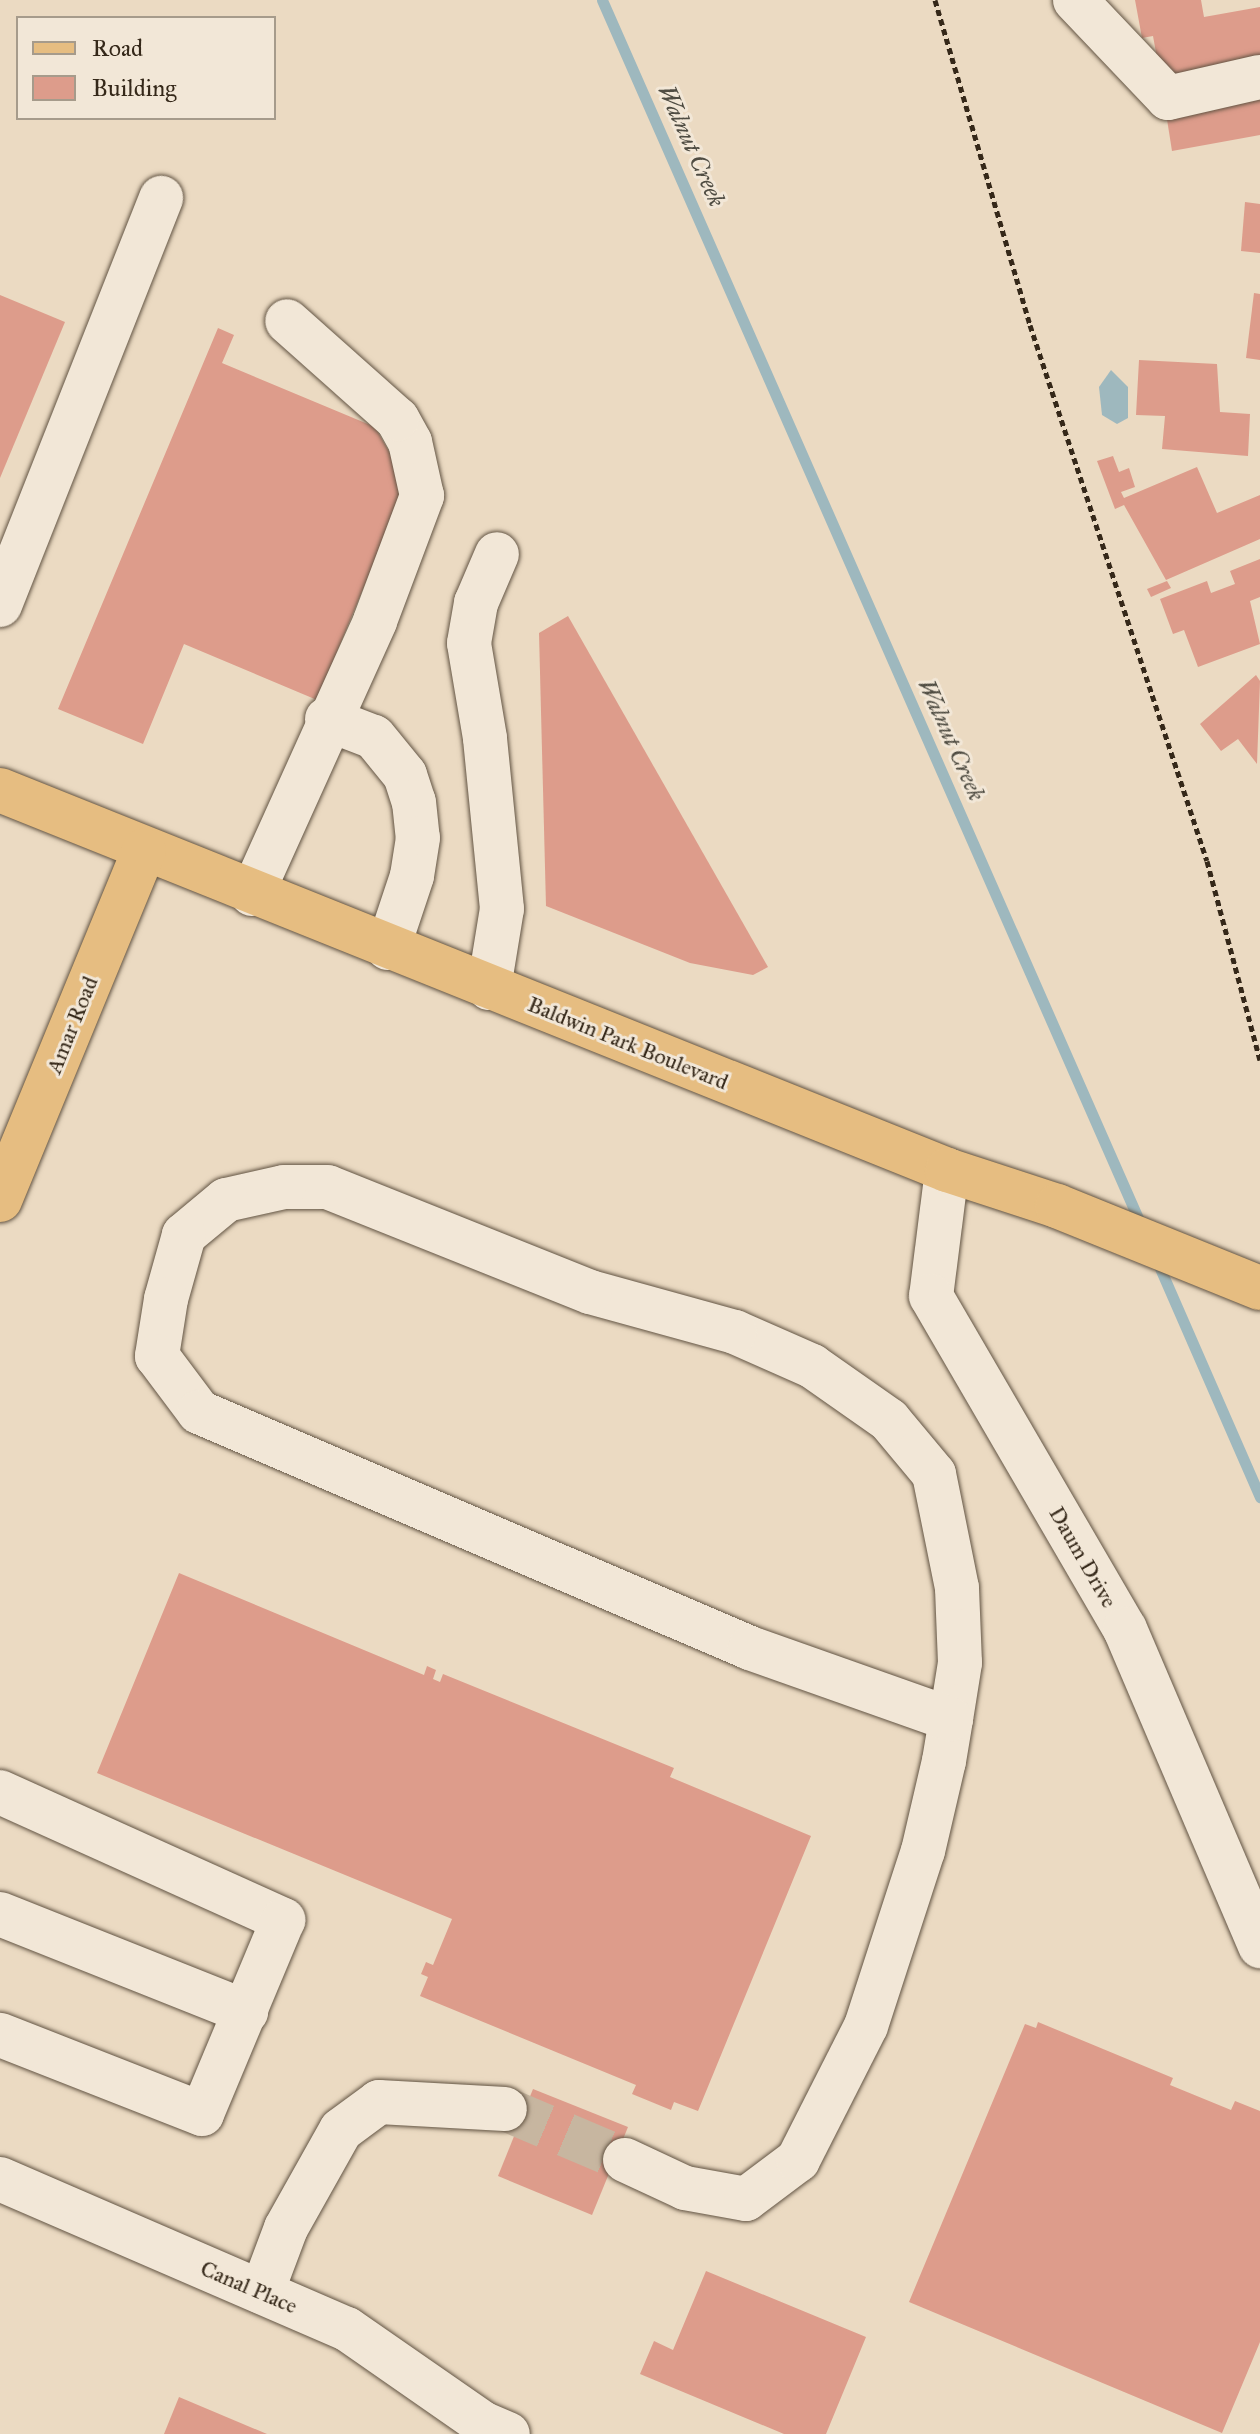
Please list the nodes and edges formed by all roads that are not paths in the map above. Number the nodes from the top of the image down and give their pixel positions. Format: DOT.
graph roads {
  1 [pos="1042,0"];
  2 [pos="1065,0"];
  3 [pos="1075,0"];
  4 [pos="1260,77"];
  5 [pos="161,198"];
  6 [pos="287,321"];
  7 [pos="497,554"];
  8 [pos="0,605"];
  9 [pos="327,719"];
  10 [pos="0,790"];
  11 [pos="144,851"];
  12 [pos="252,894"];
  13 [pos="388,948"];
  14 [pos="489,988"];
  15 [pos="966,1177"];
  16 [pos="0,1200"];
  17 [pos="1260,1288"];
  18 [pos="951,1719"];
  19 [pos="0,1792"];
  20 [pos="0,1914"];
  21 [pos="1260,1946"];
  22 [pos="246,2012"];
  23 [pos="0,2035"];
  24 [pos="505,2109"];
  25 [pos="625,2160"];
  26 [pos="0,2179"];
  27 [pos="262,2292"];
  28 [pos="495,2428"];
  1 -- 2 [label="street"];
  3 -- 4 [label="street"];
  5 -- 8 [label="street"];
  6 -- 9 [label="street"];
  7 -- 14 [label="street"];
  9 -- 12 [label="street"];
  9 -- 13 [label="street"];
  10 -- 11 [label="main road, Baldwin Park Boulevard"];
  11 -- 12 [label="main road, Baldwin Park Boulevard"];
  11 -- 16 [label="main road, Amar Road"];
  12 -- 13 [label="main road, Baldwin Park Boulevard"];
  13 -- 14 [label="main road, Baldwin Park Boulevard"];
  14 -- 15 [label="main road, Baldwin Park Boulevard"];
  15 -- 17 [label="main road, Baldwin Park Boulevard"];
  15 -- 21 [label="street, Daum Drive"];
  18 -- 18 [label="street"];
  18 -- 25 [label="street"];
  19 -- 22 [label="street"];
  20 -- 22 [label="street"];
  22 -- 23 [label="street"];
  24 -- 27 [label="street"];
  26 -- 27 [label="street, Canal Place"];
  27 -- 28 [label="street, Canal Place"];
}
